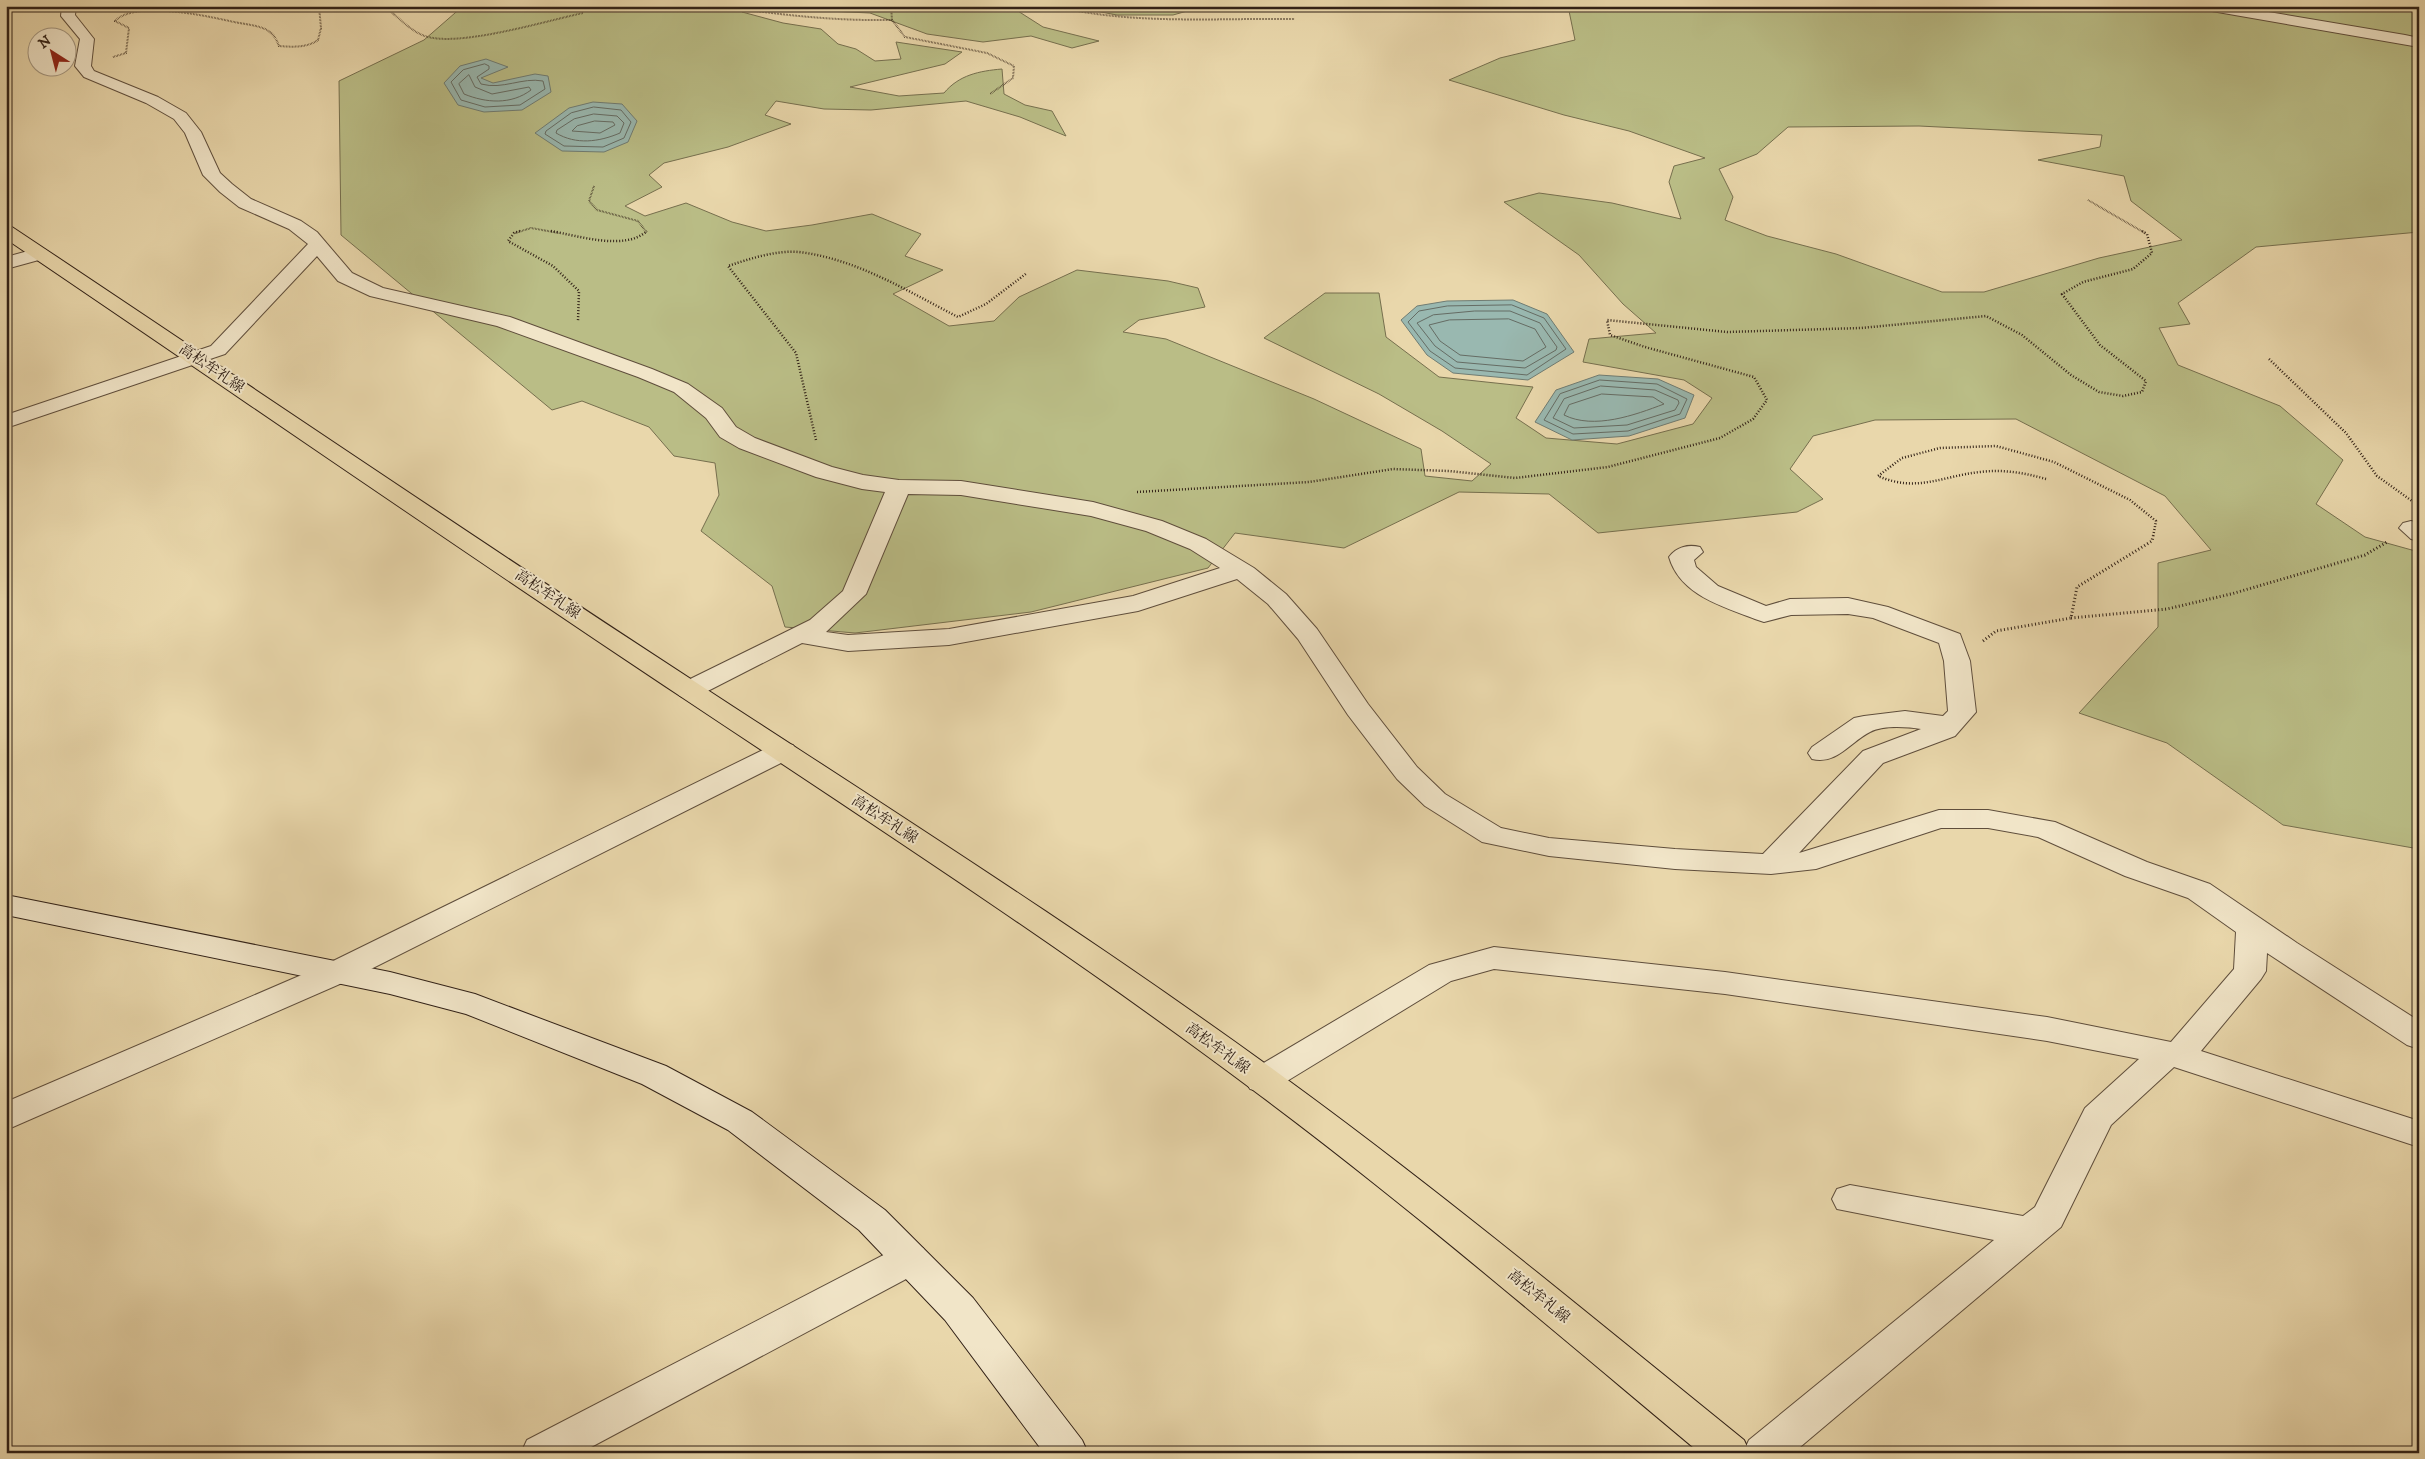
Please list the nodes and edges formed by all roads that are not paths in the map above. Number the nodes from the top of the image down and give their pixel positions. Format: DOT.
graph roads {
  1 [pos="69,6"];
  2 [pos="2206,6"];
  3 [pos="2419,43"];
  4 [pos="6,231"];
  5 [pos="317,245"];
  6 [pos="39,254"];
  7 [pos="6,264"];
  8 [pos="196,357"];
  9 [pos="6,422"];
  10 [pos="899,487"];
  11 [pos="1691,552"];
  12 [pos="1240,570"];
  13 [pos="799,635"];
  14 [pos="689,690"];
  15 [pos="1950,724"];
  16 [pos="783,752"];
  17 [pos="1822,753"];
  18 [pos="1771,864"];
  19 [pos="6,905"];
  20 [pos="2252,927"];
  21 [pos="338,972"];
  22 [pos="2419,1037"];
  23 [pos="2173,1055"];
  24 [pos="1262,1080"];
  25 [pos="6,1118"];
  26 [pos="2419,1134"];
  27 [pos="1850,1199"];
  28 [pos="2029,1232"];
  29 [pos="910,1258"];
  30 [pos="541,1453"];
  31 [pos="1068,1453"];
  32 [pos="1730,1453"];
  33 [pos="1763,1453"];
  1 -- 5 [label="street"];
  2 -- 3 [label="street"];
  4 -- 6 [label="main road, 高松牟礼線"];
  5 -- 8 [label="street"];
  5 -- 10 [label="street"];
  6 -- 7 [label="street"];
  6 -- 8 [label="main road, 高松牟礼線"];
  8 -- 9 [label="street"];
  8 -- 14 [label="main road, 高松牟礼線"];
  10 -- 12 [label="street"];
  10 -- 13 [label="street"];
  11 -- 15 [label="street"];
  12 -- 13 [label="street"];
  12 -- 18 [label="street"];
  13 -- 14 [label="street"];
  14 -- 16 [label="main road, 高松牟礼線"];
  15 -- 17 [label="street"];
  15 -- 18 [label="street"];
  16 -- 21 [label="street"];
  16 -- 24 [label="main road, 高松牟礼線"];
  18 -- 20 [label="street"];
  19 -- 21 [label="street"];
  20 -- 22 [label="street"];
  20 -- 23 [label="street"];
  21 -- 25 [label="street"];
  21 -- 29 [label="street"];
  23 -- 24 [label="street"];
  23 -- 26 [label="street"];
  23 -- 28 [label="street"];
  24 -- 32 [label="main road, 高松牟礼線"];
  27 -- 28 [label="street"];
  28 -- 33 [label="street"];
  29 -- 30 [label="street"];
  29 -- 31 [label="street"];
}
